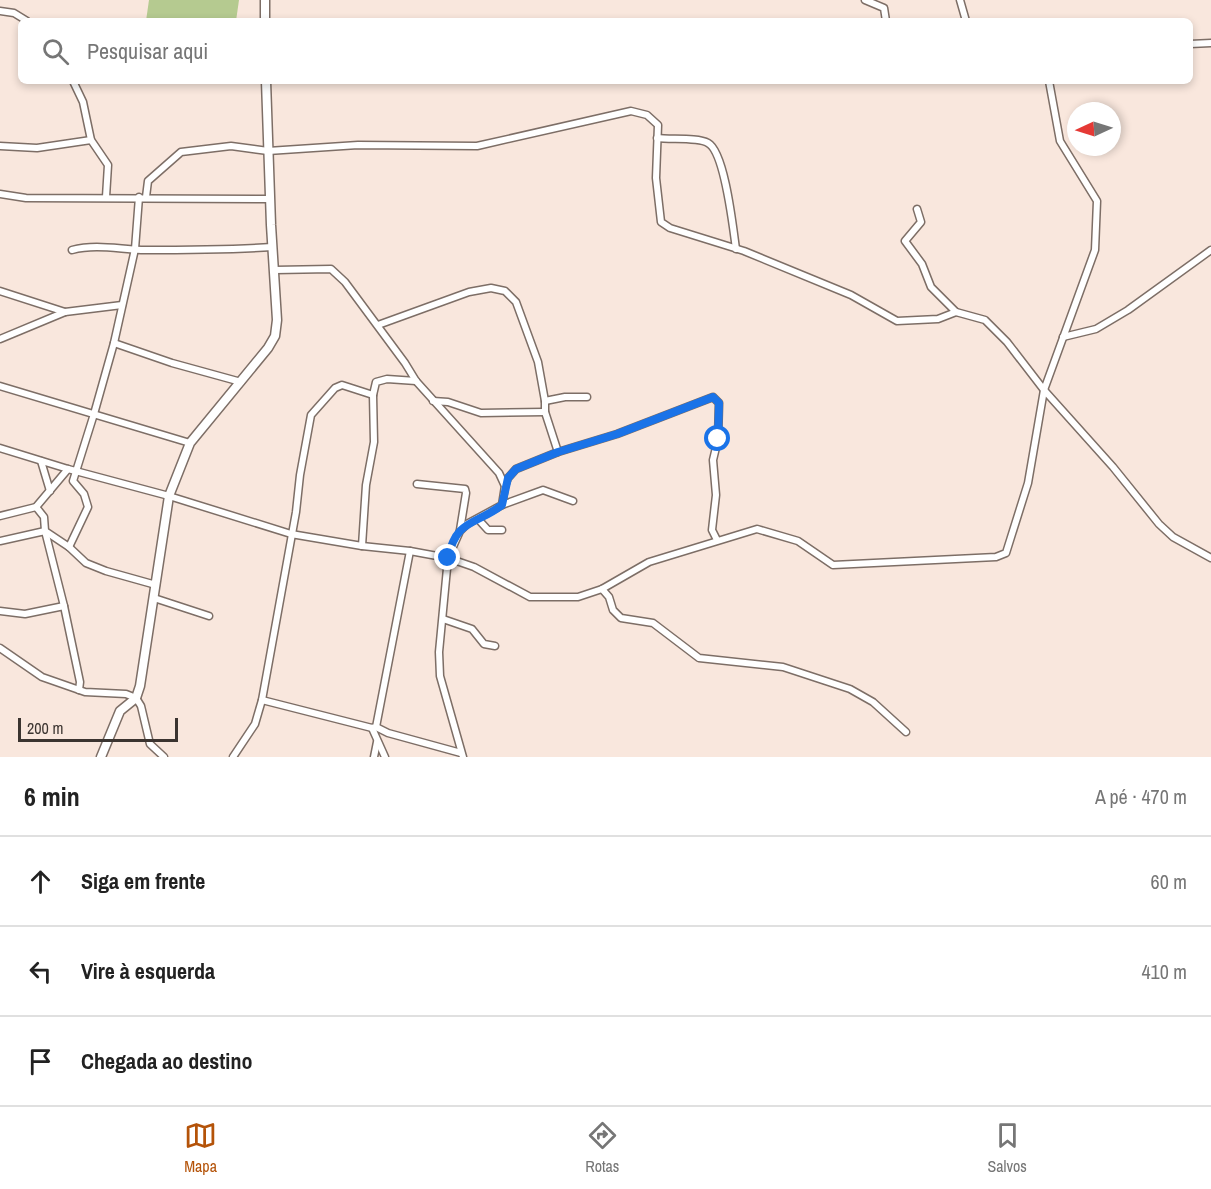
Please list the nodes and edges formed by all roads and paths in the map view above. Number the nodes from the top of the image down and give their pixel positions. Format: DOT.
graph roads {
  1 [pos="265,0"];
  2 [pos="865,0"];
  3 [pos="960,0"];
  4 [pos="0,11"];
  5 [pos="22,18"];
  6 [pos="265,18"];
  7 [pos="886,18"];
  8 [pos="965,18"];
  9 [pos="1193,44"];
  10 [pos="1211,44"];
  11 [pos="74,84"];
  12 [pos="266,84"];
  13 [pos="1050,84"];
  14 [pos="657,138"];
  15 [pos="91,140"];
  16 [pos="0,146"];
  17 [pos="268,151"];
  18 [pos="0,194"];
  19 [pos="106,197"];
  20 [pos="142,197"];
  21 [pos="269,199"];
  22 [pos="917,209"];
  23 [pos="272,247"];
  24 [pos="135,249"];
  25 [pos="736,249"];
  26 [pos="72,250"];
  27 [pos="1211,250"];
  28 [pos="274,270"];
  29 [pos="0,291"];
  30 [pos="122,305"];
  31 [pos="65,312"];
  32 [pos="956,312"];
  33 [pos="378,325"];
  34 [pos="1063,337"];
  35 [pos="0,339"];
  36 [pos="114,343"];
  37 [pos="416,381"];
  38 [pos="241,382"];
  39 [pos="0,386"];
  40 [pos="1044,390"];
  41 [pos="373,395"];
  42 [pos="588,398"];
  43 [pos="433,401"];
  44 [pos="545,401"];
  45 [pos="545,412"];
  46 [pos="94,414"];
  47 [pos="190,443"];
  48 [pos="0,448"];
  49 [pos="558,452"];
  50 [pos="41,461"];
  51 [pos="68,469"];
  52 [pos="76,471"];
  53 [pos="417,484"];
  54 [pos="505,486"];
  55 [pos="50,491"];
  56 [pos="170,496"];
  57 [pos="573,501"];
  58 [pos="502,505"];
  59 [pos="36,507"];
  60 [pos="0,516"];
  61 [pos="478,519"];
  62 [pos="502,530"];
  63 [pos="45,531"];
  64 [pos="460,531"];
  65 [pos="291,534"];
  66 [pos="717,540"];
  67 [pos="0,541"];
  68 [pos="362,546"];
  69 [pos="69,547"];
  70 [pos="410,551"];
  71 [pos="448,558"];
  72 [pos="1211,558"];
  73 [pos="156,585"];
  74 [pos="602,589"];
  75 [pos="154,598"];
  76 [pos="64,606"];
  77 [pos="0,611"];
  78 [pos="209,616"];
  79 [pos="443,619"];
  80 [pos="495,646"];
  81 [pos="2,650"];
  82 [pos="0,660"];
  83 [pos="79,690"];
  84 [pos="136,698"];
  85 [pos="262,700"];
  86 [pos="374,728"];
  87 [pos="906,732"];
  88 [pos="378,741"];
  89 [pos="462,755"];
  90 [pos="101,757"];
  91 [pos="164,757"];
  92 [pos="233,757"];
  93 [pos="374,757"];
  94 [pos="385,757"];
  1 -- 6 [label="street"];
  2 -- 7 [label="street"];
  3 -- 8 [label="street"];
  4 -- 5 [label="street"];
  9 -- 10 [label="street"];
  11 -- 15 [label="street"];
  12 -- 17 [label="street"];
  13 -- 34 [label="street"];
  14 -- 17 [label="street"];
  14 -- 25 [label="street"];
  14 -- 25 [label="street"];
  15 -- 16 [label="street"];
  15 -- 19 [label="street"];
  17 -- 20 [label="street"];
  17 -- 21 [label="street"];
  18 -- 19 [label="street"];
  19 -- 20 [label="street"];
  20 -- 21 [label="street"];
  20 -- 24 [label="street"];
  21 -- 23 [label="street"];
  22 -- 32 [label="street"];
  23 -- 24 [label="street"];
  23 -- 28 [label="street"];
  24 -- 26 [label="street"];
  24 -- 30 [label="street"];
  25 -- 32 [label="street"];
  27 -- 34 [label="street"];
  28 -- 33 [label="street"];
  28 -- 38 [label="street"];
  29 -- 31 [label="street"];
  30 -- 31 [label="street"];
  30 -- 36 [label="street"];
  31 -- 35 [label="street"];
  32 -- 40 [label="street"];
  33 -- 37 [label="street"];
  33 -- 44 [label="street"];
  34 -- 40 [label="street"];
  36 -- 38 [label="street"];
  36 -- 46 [label="street"];
  37 -- 41 [label="street"];
  37 -- 43 [label="street"];
  38 -- 47 [label="street"];
  39 -- 46 [label="street"];
  40 -- 66 [label="street"];
  40 -- 72 [label="street"];
  41 -- 65 [label="street"];
  41 -- 68 [label="street"];
  42 -- 44 [label="street"];
  43 -- 45 [label="street"];
  43 -- 54 [label="street"];
  44 -- 45 [label="street"];
  45 -- 49 [label="street"];
  46 -- 47 [label="street"];
  46 -- 52 [label="street"];
  47 -- 56 [label="street"];
  48 -- 50 [label="street"];
  49 -- 54 [label="street"];
  49 -- 66 [label="street"];
  50 -- 51 [label="street"];
  50 -- 55 [label="street"];
  51 -- 52 [label="street"];
  51 -- 55 [label="street"];
  52 -- 56 [label="street"];
  52 -- 69 [label="street"];
  53 -- 64 [label="street"];
  54 -- 58 [label="street"];
  55 -- 59 [label="street"];
  56 -- 65 [label="street"];
  56 -- 73 [label="street"];
  57 -- 58 [label="street"];
  58 -- 61 [label="street"];
  59 -- 60 [label="street"];
  59 -- 63 [label="street"];
  61 -- 62 [label="street"];
  61 -- 64 [label="street"];
  63 -- 67 [label="street"];
  63 -- 69 [label="street"];
  63 -- 76 [label="street"];
  64 -- 71 [label="street"];
  65 -- 68 [label="street"];
  65 -- 85 [label="street"];
  66 -- 74 [label="street"];
  68 -- 70 [label="street"];
  69 -- 73 [label="street"];
  70 -- 71 [label="street"];
  70 -- 86 [label="street"];
  71 -- 74 [label="street"];
  71 -- 79 [label="street"];
  73 -- 75 [label="street"];
  74 -- 87 [label="street"];
  75 -- 78 [label="street"];
  75 -- 84 [label="street"];
  76 -- 77 [label="street"];
  76 -- 83 [label="street"];
  79 -- 80 [label="street"];
  79 -- 89 [label="street"];
  81 -- 82 [label="street"];
  81 -- 83 [label="street"];
  83 -- 84 [label="street"];
  84 -- 90 [label="street"];
  84 -- 91 [label="street"];
  85 -- 86 [label="street"];
  85 -- 92 [label="street"];
  86 -- 88 [label="street"];
  86 -- 89 [label="street"];
  88 -- 93 [label="street"];
  88 -- 94 [label="street"];
}
